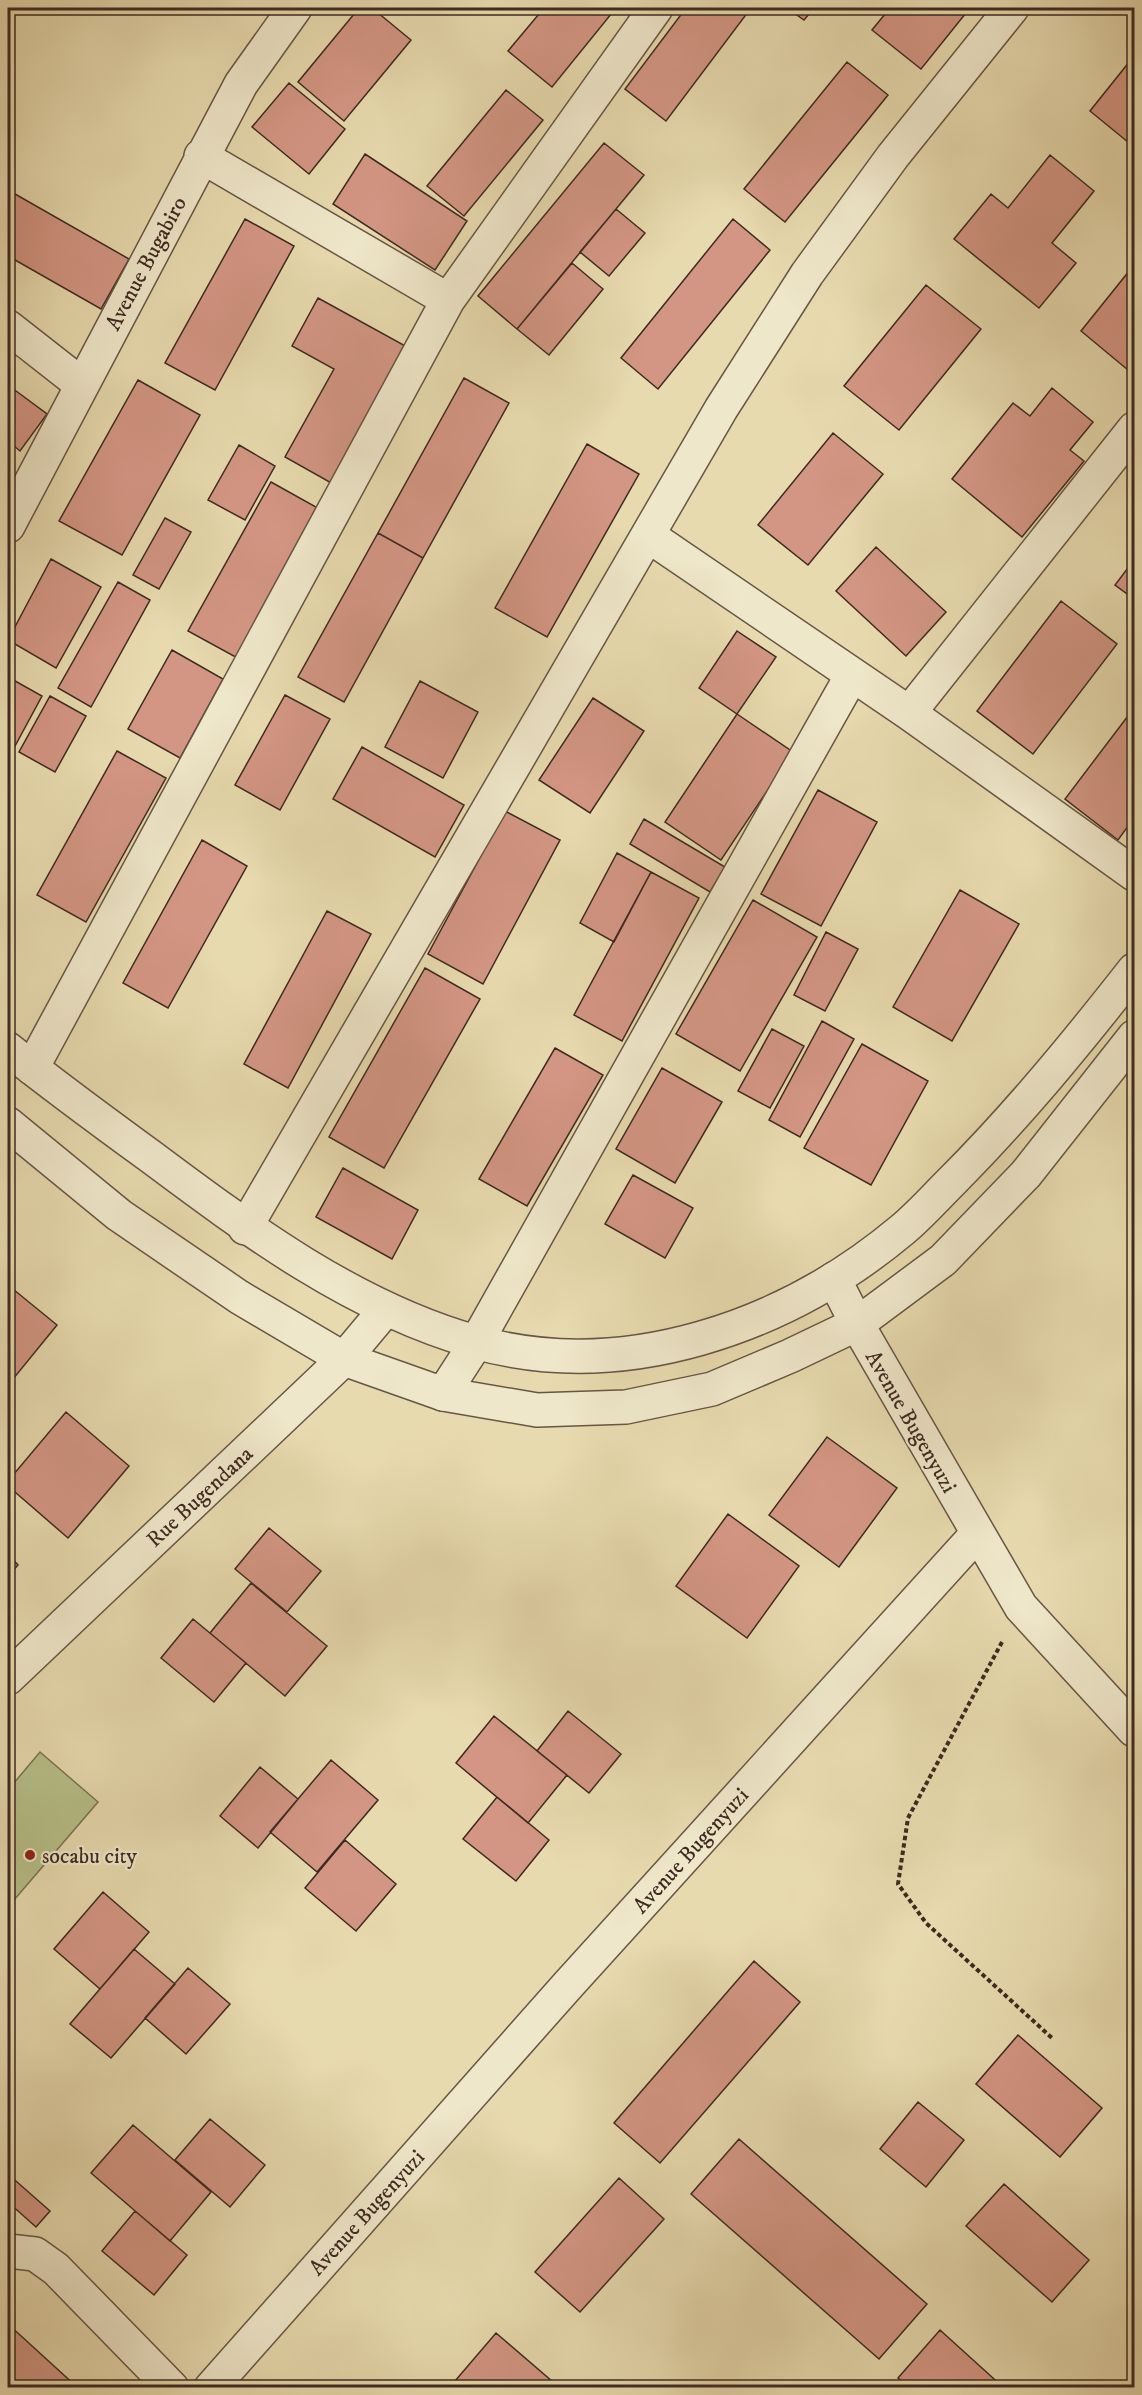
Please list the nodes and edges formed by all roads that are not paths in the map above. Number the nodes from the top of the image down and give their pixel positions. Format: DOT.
graph roads {
  1 [pos="295,8"];
  2 [pos="656,8"];
  3 [pos="1012,8"];
  4 [pos="201,156"];
  5 [pos="448,300"];
  6 [pos="8,327"];
  7 [pos="82,385"];
  8 [pos="1134,429"];
  9 [pos="8,526"];
  10 [pos="649,536"];
  11 [pos="852,675"];
  12 [pos="909,713"];
  13 [pos="1134,874"];
  14 [pos="1134,970"];
  15 [pos="1134,1037"];
  16 [pos="20,1059"];
  17 [pos="8,1124"];
  18 [pos="245,1228"];
  19 [pos="834,1279"];
  20 [pos="385,1310"];
  21 [pos="857,1324"];
  22 [pos="476,1342"];
  23 [pos="345,1359"];
  24 [pos="443,1394"];
  25 [pos="978,1533"];
  26 [pos="8,1678"];
  27 [pos="1134,1730"];
  28 [pos="8,2251"];
  29 [pos="172,2388"];
  30 [pos="211,2388"];
  1 -- 4 [label="street, Avenue Bugabiro"];
  2 -- 5 [label="street"];
  3 -- 10 [label="street"];
  4 -- 5 [label="street"];
  4 -- 7 [label="street, Avenue Bugabiro"];
  5 -- 16 [label="street"];
  6 -- 7 [label="street"];
  7 -- 9 [label="street, Avenue Bugabiro"];
  8 -- 12 [label="street"];
  10 -- 11 [label="street"];
  10 -- 18 [label="street"];
  11 -- 12 [label="street"];
  11 -- 22 [label="street"];
  12 -- 13 [label="street"];
  14 -- 19 [label="street"];
  15 -- 21 [label="street"];
  16 -- 18 [label="street"];
  17 -- 23 [label="street"];
  18 -- 20 [label="street"];
  19 -- 21 [label="street, Avenue Bugenyuzi"];
  19 -- 22 [label="street"];
  20 -- 22 [label="street"];
  20 -- 23 [label="street, Rue Bugendana"];
  21 -- 24 [label="street"];
  21 -- 25 [label="street, Avenue Bugenyuzi"];
  22 -- 24 [label="street"];
  23 -- 24 [label="street"];
  23 -- 26 [label="street, Rue Bugendana"];
  25 -- 27 [label="street"];
  25 -- 30 [label="street, Avenue Bugenyuzi"];
  28 -- 29 [label="street"];
}
